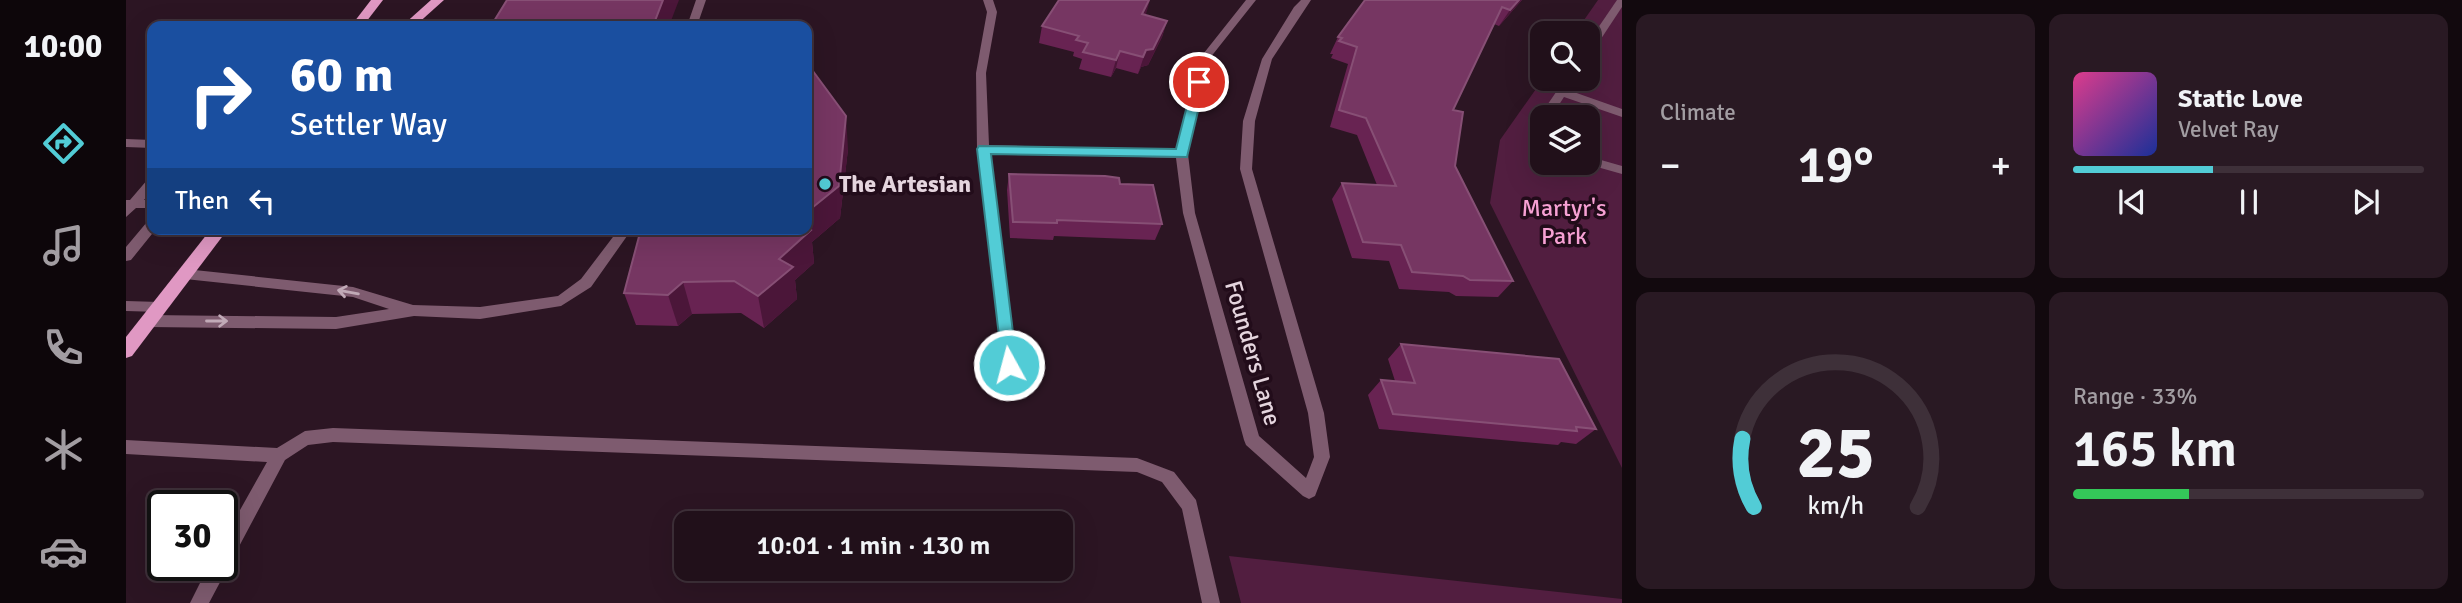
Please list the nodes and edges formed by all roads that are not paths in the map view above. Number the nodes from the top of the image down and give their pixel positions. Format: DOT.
graph roads {
  1 [pos="377,0"];
  2 [pos="419,0"];
  3 [pos="438,0"];
  4 [pos="701,0"];
  5 [pos="988,0"];
  6 [pos="1251,0"];
  7 [pos="1306,0"];
  8 [pos="1622,0"];
  9 [pos="361,21"];
  10 [pos="404,21"];
  11 [pos="414,21"];
  12 [pos="694,21"];
  13 [pos="1600,33"];
  14 [pos="1562,92"];
  15 [pos="1553,105"];
  16 [pos="1622,113"];
  17 [pos="126,143"];
  18 [pos="147,144"];
  19 [pos="983,149"];
  20 [pos="1182,154"];
  21 [pos="1600,164"];
  22 [pos="1622,170"];
  23 [pos="147,187"];
  24 [pos="147,204"];
  25 [pos="128,206"];
  26 [pos="147,231"];
  27 [pos="215,235"];
  28 [pos="622,235"];
  29 [pos="126,256"];
  30 [pos="185,274"];
  31 [pos="126,306"];
  32 [pos="414,310"];
  33 [pos="155,314"];
  34 [pos="126,351"];
  35 [pos="1009,365"];
  36 [pos="126,447"];
  37 [pos="279,455"];
  38 [pos="238,530"];
  39 [pos="211,581"];
  40 [pos="199,603"];
  41 [pos="1211,603"];
  1 -- 9 [label="main road"];
  2 -- 10 [label="main road"];
  3 -- 11 [label="main road"];
  4 -- 12 [label="street"];
  5 -- 19 [label="street"];
  6 -- 20 [label="street, Founders Lane"];
  7 -- 20 [label="street, Founders Lane"];
  8 -- 13 [label="street"];
  14 -- 15 [label="street"];
  14 -- 16 [label="street"];
  17 -- 18 [label="street"];
  19 -- 20 [label="street"];
  19 -- 35 [label="street"];
  21 -- 22 [label="street"];
  23 -- 25 [label="street"];
  24 -- 25 [label="street"];
  26 -- 29 [label="street"];
  27 -- 30 [label="main road"];
  28 -- 32 [label="street"];
  32 -- 30 [label="street, one-way"];
  30 -- 33 [label="main road"];
  31 -- 33 [label="street"];
  33 -- 32 [label="street, one-way"];
  33 -- 34 [label="main road"];
  36 -- 37 [label="street"];
  37 -- 38 [label="street"];
  37 -- 41 [label="street"];
  39 -- 40 [label="street"];
}
